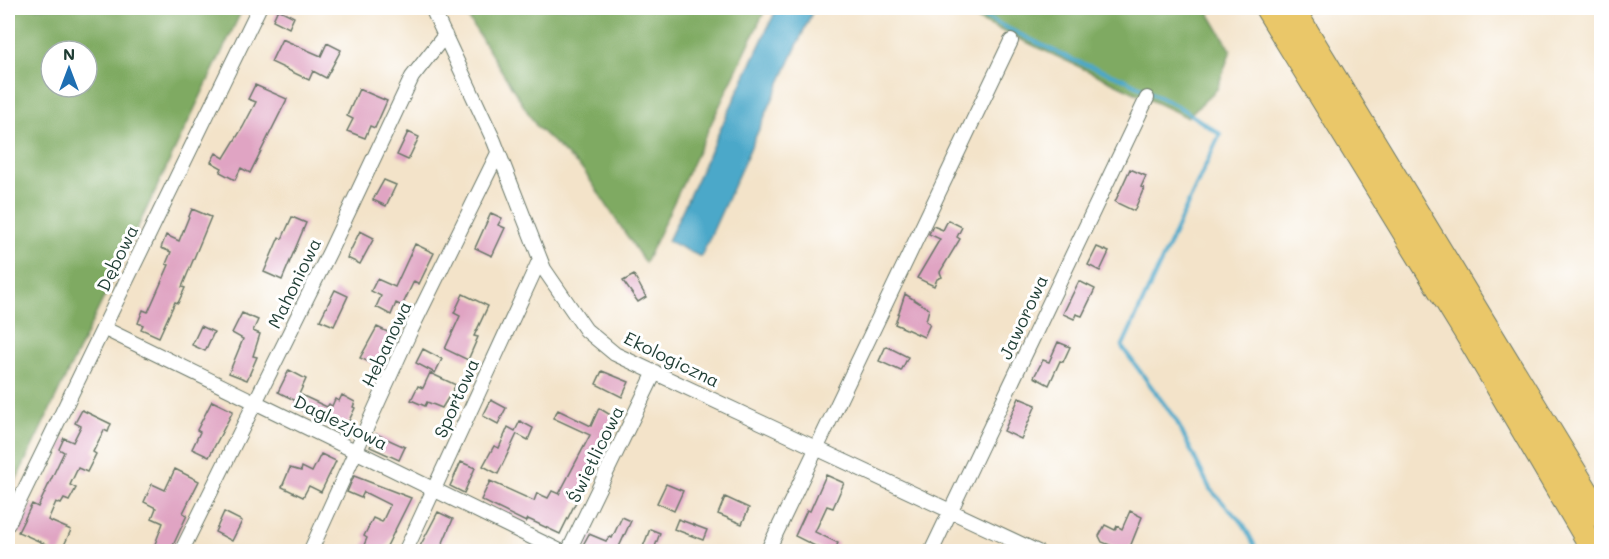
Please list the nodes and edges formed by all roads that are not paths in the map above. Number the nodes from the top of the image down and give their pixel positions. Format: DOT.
graph roads {
  1 [pos="259,8"];
  2 [pos="432,8"];
  3 [pos="1267,8"];
  4 [pos="1292,8"];
  5 [pos="445,35"];
  6 [pos="1011,41"];
  7 [pos="1147,98"];
  8 [pos="498,153"];
  9 [pos="540,259"];
  10 [pos="103,328"];
  11 [pos="655,372"];
  12 [pos="255,401"];
  13 [pos="817,447"];
  14 [pos="358,450"];
  15 [pos="435,490"];
  16 [pos="951,510"];
  17 [pos="1602,517"];
  18 [pos="8,524"];
  19 [pos="1020,548"];
  20 [pos="181,552"];
  21 [pos="310,552"];
  22 [pos="405,552"];
  23 [pos="562,552"];
  24 [pos="568,552"];
  25 [pos="767,552"];
  26 [pos="931,552"];
  27 [pos="1038,552"];
  28 [pos="1595,552"];
  1 -- 10 [label="street, Dębowa"];
  2 -- 5 [label="street, Ekologiczna"];
  3 -- 28 [label="highway"];
  4 -- 17 [label="highway"];
  5 -- 8 [label="street, Ekologiczna"];
  5 -- 12 [label="street, Mahoniowa"];
  6 -- 13 [label="street"];
  7 -- 16 [label="street, Jaworowa"];
  8 -- 9 [label="street, Ekologiczna"];
  8 -- 14 [label="street, Hebanowa"];
  9 -- 11 [label="street, Ekologiczna"];
  9 -- 15 [label="street, Sportowa"];
  10 -- 12 [label="street, Daglezjowa"];
  10 -- 18 [label="street, Dębowa"];
  11 -- 13 [label="street, Ekologiczna"];
  11 -- 24 [label="street, Świetlicowa"];
  12 -- 14 [label="street, Daglezjowa"];
  12 -- 20 [label="street, Mahoniowa"];
  13 -- 16 [label="street, Ekologiczna"];
  13 -- 25 [label="street"];
  14 -- 15 [label="street, Daglezjowa"];
  14 -- 21 [label="street, Hebanowa"];
  15 -- 22 [label="street, Sportowa"];
  15 -- 23 [label="street, Daglezjowa"];
  16 -- 19 [label="street, Ekologiczna"];
  16 -- 26 [label="street, Jaworowa"];
  19 -- 27 [label="street, Ekologiczna"];
}
